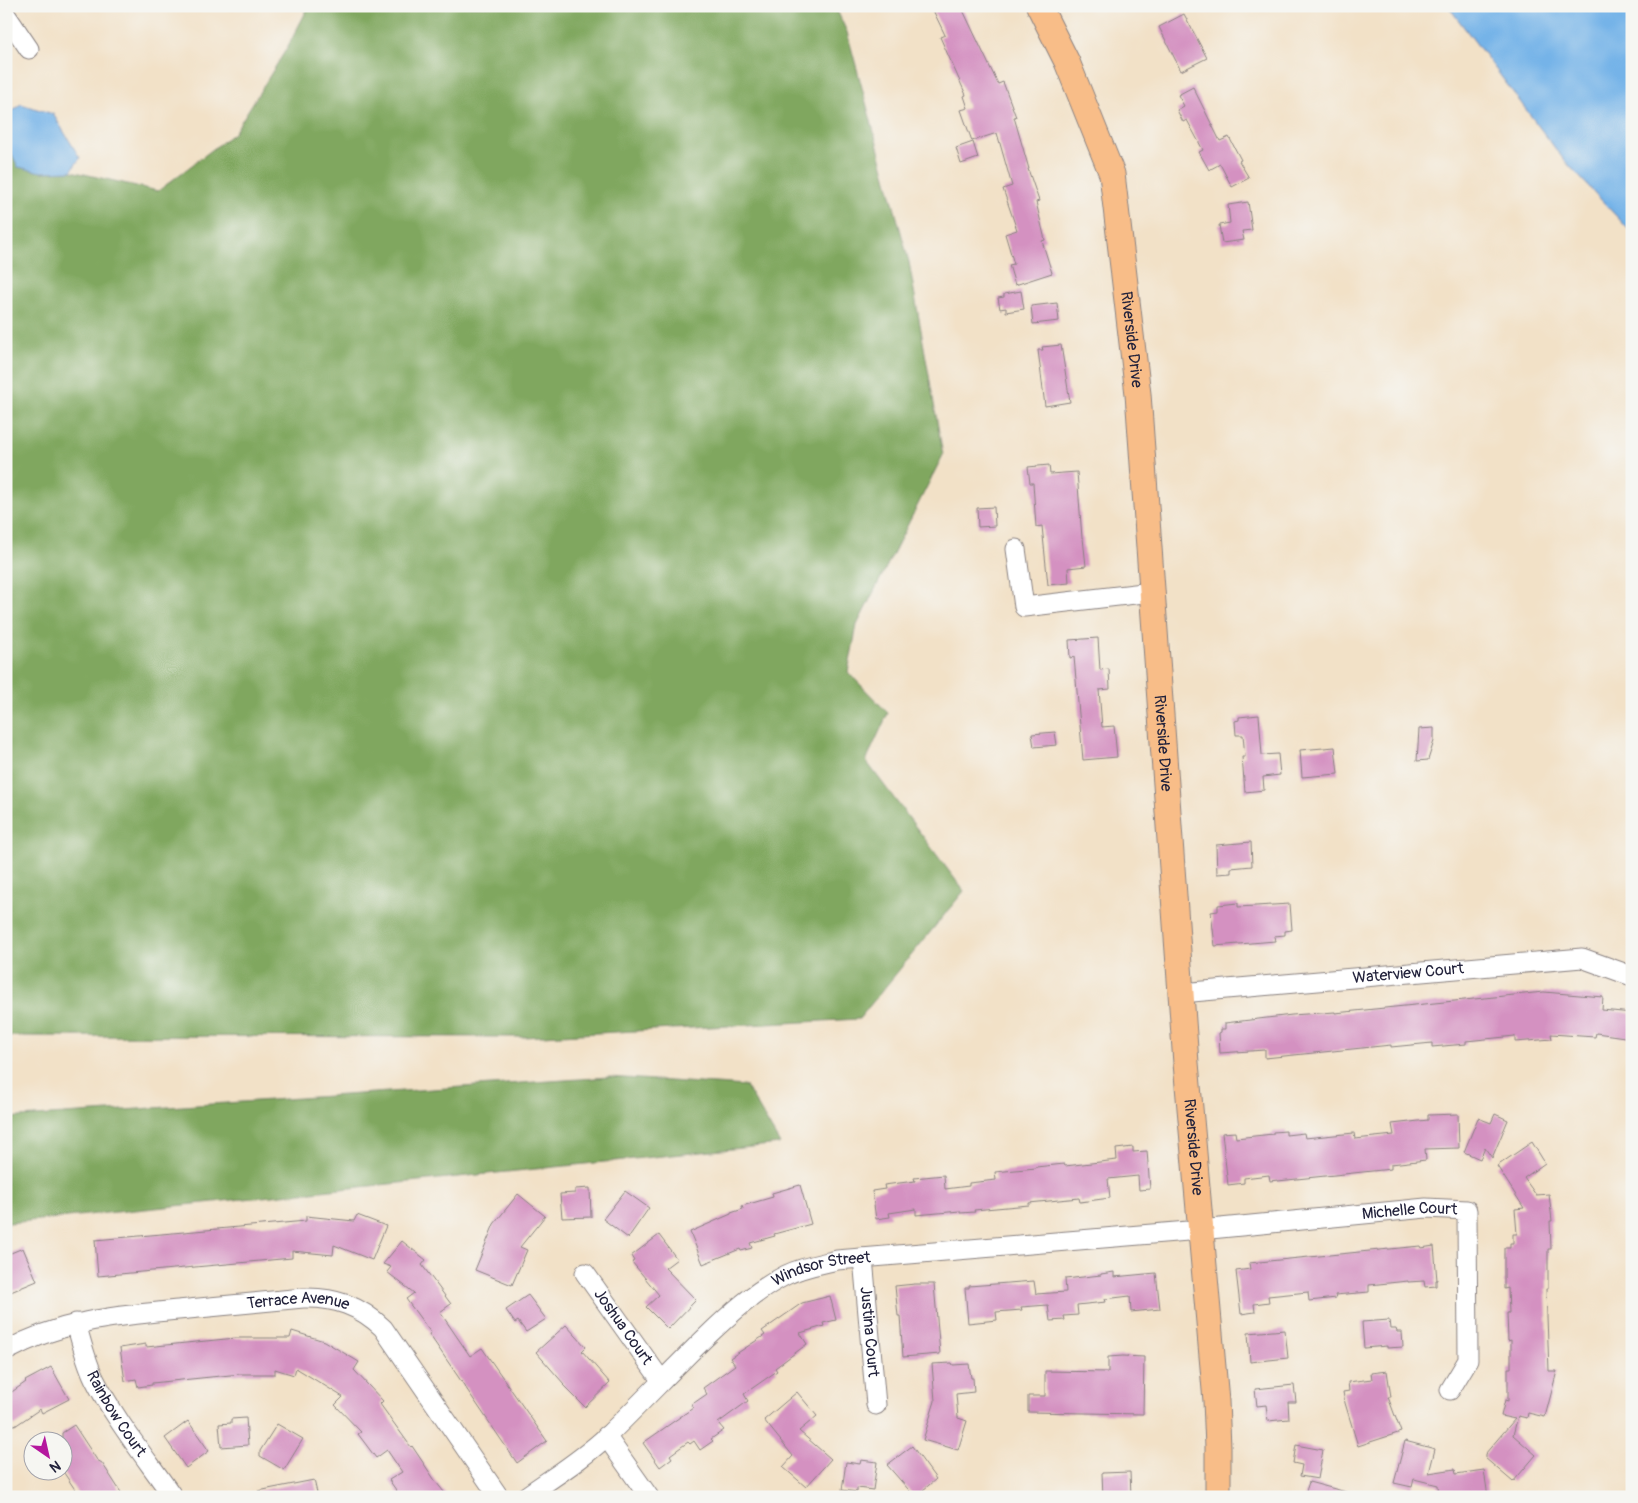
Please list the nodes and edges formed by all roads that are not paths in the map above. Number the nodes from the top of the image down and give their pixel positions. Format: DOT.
graph roads {
  1 [pos="1039,6"];
  2 [pos="6,15"];
  3 [pos="29,49"];
  4 [pos="1016,549"];
  5 [pos="1152,592"];
  6 [pos="1632,976"];
  7 [pos="1181,993"];
  8 [pos="1200,1230"];
  9 [pos="863,1258"];
  10 [pos="585,1273"];
  11 [pos="76,1323"];
  12 [pos="6,1351"];
  13 [pos="661,1380"];
  14 [pos="1450,1390"];
  15 [pos="876,1405"];
  16 [pos="606,1436"];
  17 [pos="172,1497"];
  18 [pos="499,1497"];
  19 [pos="525,1497"];
  20 [pos="649,1497"];
  21 [pos="1218,1497"];
  1 -- 5 [label="main road, Riverside Drive"];
  2 -- 3 [label="street"];
  4 -- 5 [label="street"];
  5 -- 7 [label="main road, Riverside Drive"];
  6 -- 7 [label="street, Waterview Court"];
  7 -- 8 [label="main road, Riverside Drive"];
  8 -- 9 [label="street, Windsor Street"];
  8 -- 14 [label="street, Michelle Court"];
  8 -- 21 [label="main road, Riverside Drive"];
  9 -- 13 [label="street, Windsor Street"];
  9 -- 15 [label="street, Justina Court"];
  10 -- 13 [label="street, Joshua Court"];
  11 -- 12 [label="street, Terrace Avenue"];
  11 -- 17 [label="street, Rainbow Court"];
  11 -- 18 [label="street, Terrace Avenue"];
  13 -- 16 [label="street, Windsor Street"];
  16 -- 19 [label="street, Windsor Street"];
  16 -- 20 [label="street"];
}
